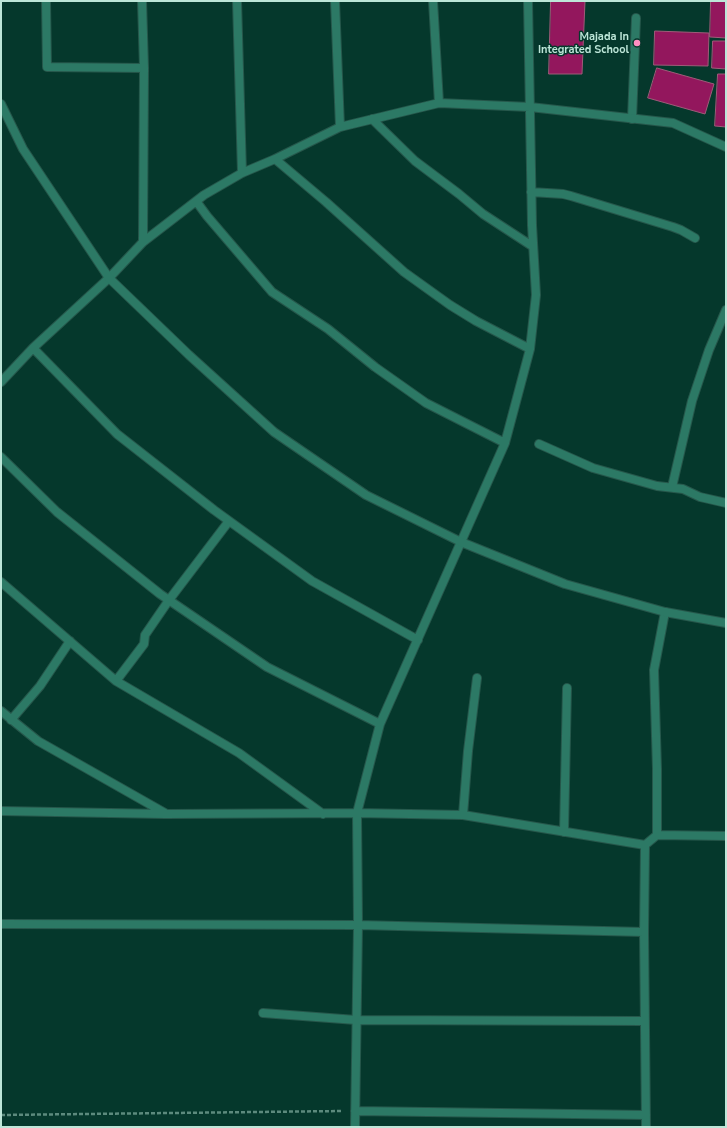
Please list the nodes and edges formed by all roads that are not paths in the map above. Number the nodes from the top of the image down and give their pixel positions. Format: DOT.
graph roads {
  1 [pos="46,1"];
  2 [pos="142,1"];
  3 [pos="237,1"];
  4 [pos="335,1"];
  5 [pos="433,1"];
  6 [pos="528,1"];
  7 [pos="636,18"];
  8 [pos="144,68"];
  9 [pos="439,103"];
  10 [pos="1,104"];
  11 [pos="530,107"];
  12 [pos="372,118"];
  13 [pos="632,119"];
  14 [pos="340,127"];
  15 [pos="726,147"];
  16 [pos="275,159"];
  17 [pos="242,174"];
  18 [pos="531,192"];
  19 [pos="196,202"];
  20 [pos="695,238"];
  21 [pos="143,242"];
  22 [pos="532,246"];
  23 [pos="109,278"];
  24 [pos="726,310"];
  25 [pos="33,348"];
  26 [pos="530,349"];
  27 [pos="1,382"];
  28 [pos="505,443"];
  29 [pos="539,444"];
  30 [pos="1,457"];
  31 [pos="672,487"];
  32 [pos="726,503"];
  33 [pos="229,521"];
  34 [pos="461,542"];
  35 [pos="1,582"];
  36 [pos="169,600"];
  37 [pos="665,612"];
  38 [pos="726,623"];
  39 [pos="418,640"];
  40 [pos="70,641"];
  41 [pos="477,678"];
  42 [pos="116,681"];
  43 [pos="567,688"];
  44 [pos="1,711"];
  45 [pos="11,720"];
  46 [pos="380,724"];
  47 [pos="1,811"];
  48 [pos="357,813"];
  49 [pos="165,814"];
  50 [pos="323,814"];
  51 [pos="463,815"];
  52 [pos="564,832"];
  53 [pos="657,835"];
  54 [pos="726,836"];
  55 [pos="645,845"];
  56 [pos="1,924"];
  57 [pos="358,925"];
  58 [pos="644,932"];
  59 [pos="263,1014"];
  60 [pos="356,1020"];
  61 [pos="645,1021"];
  62 [pos="355,1111"];
  63 [pos="646,1115"];
  64 [pos="355,1127"];
  65 [pos="646,1127"];
  1 -- 8 [label="street"];
  2 -- 8 [label="street"];
  3 -- 17 [label="street"];
  4 -- 14 [label="street"];
  5 -- 9 [label="street"];
  6 -- 11 [label="street"];
  7 -- 13 [label="street"];
  8 -- 21 [label="street"];
  9 -- 11 [label="street"];
  9 -- 12 [label="street"];
  10 -- 23 [label="street"];
  11 -- 13 [label="street"];
  11 -- 18 [label="street"];
  12 -- 14 [label="street"];
  12 -- 22 [label="street"];
  13 -- 15 [label="street"];
  14 -- 16 [label="street"];
  16 -- 17 [label="street"];
  16 -- 26 [label="street"];
  17 -- 19 [label="street"];
  18 -- 20 [label="street"];
  18 -- 22 [label="street"];
  19 -- 21 [label="street"];
  19 -- 28 [label="street"];
  21 -- 23 [label="street"];
  22 -- 26 [label="street"];
  23 -- 25 [label="street"];
  23 -- 34 [label="street"];
  24 -- 31 [label="street"];
  25 -- 27 [label="street"];
  25 -- 33 [label="street"];
  26 -- 28 [label="street"];
  28 -- 34 [label="street"];
  29 -- 31 [label="street"];
  30 -- 36 [label="street"];
  31 -- 32 [label="street"];
  33 -- 36 [label="street"];
  33 -- 39 [label="street"];
  34 -- 37 [label="street"];
  34 -- 39 [label="street"];
  35 -- 40 [label="street"];
  36 -- 42 [label="street"];
  36 -- 46 [label="street"];
  37 -- 38 [label="street"];
  37 -- 53 [label="street"];
  39 -- 46 [label="street"];
  40 -- 42 [label="street"];
  40 -- 45 [label="street"];
  41 -- 51 [label="street"];
  42 -- 50 [label="street"];
  43 -- 52 [label="street"];
  44 -- 45 [label="street"];
  45 -- 49 [label="street"];
  46 -- 48 [label="street"];
  47 -- 49 [label="street"];
  48 -- 50 [label="street"];
  48 -- 51 [label="street"];
  48 -- 57 [label="street"];
  49 -- 50 [label="street"];
  51 -- 52 [label="street"];
  52 -- 55 [label="street"];
  53 -- 54 [label="street"];
  53 -- 55 [label="street"];
  55 -- 58 [label="street"];
  56 -- 57 [label="street"];
  57 -- 58 [label="street"];
  57 -- 60 [label="street"];
  58 -- 61 [label="street"];
  59 -- 60 [label="street"];
  60 -- 61 [label="street"];
  60 -- 62 [label="street"];
  61 -- 63 [label="street"];
  62 -- 63 [label="street"];
  62 -- 64 [label="street"];
  63 -- 65 [label="street"];
}
